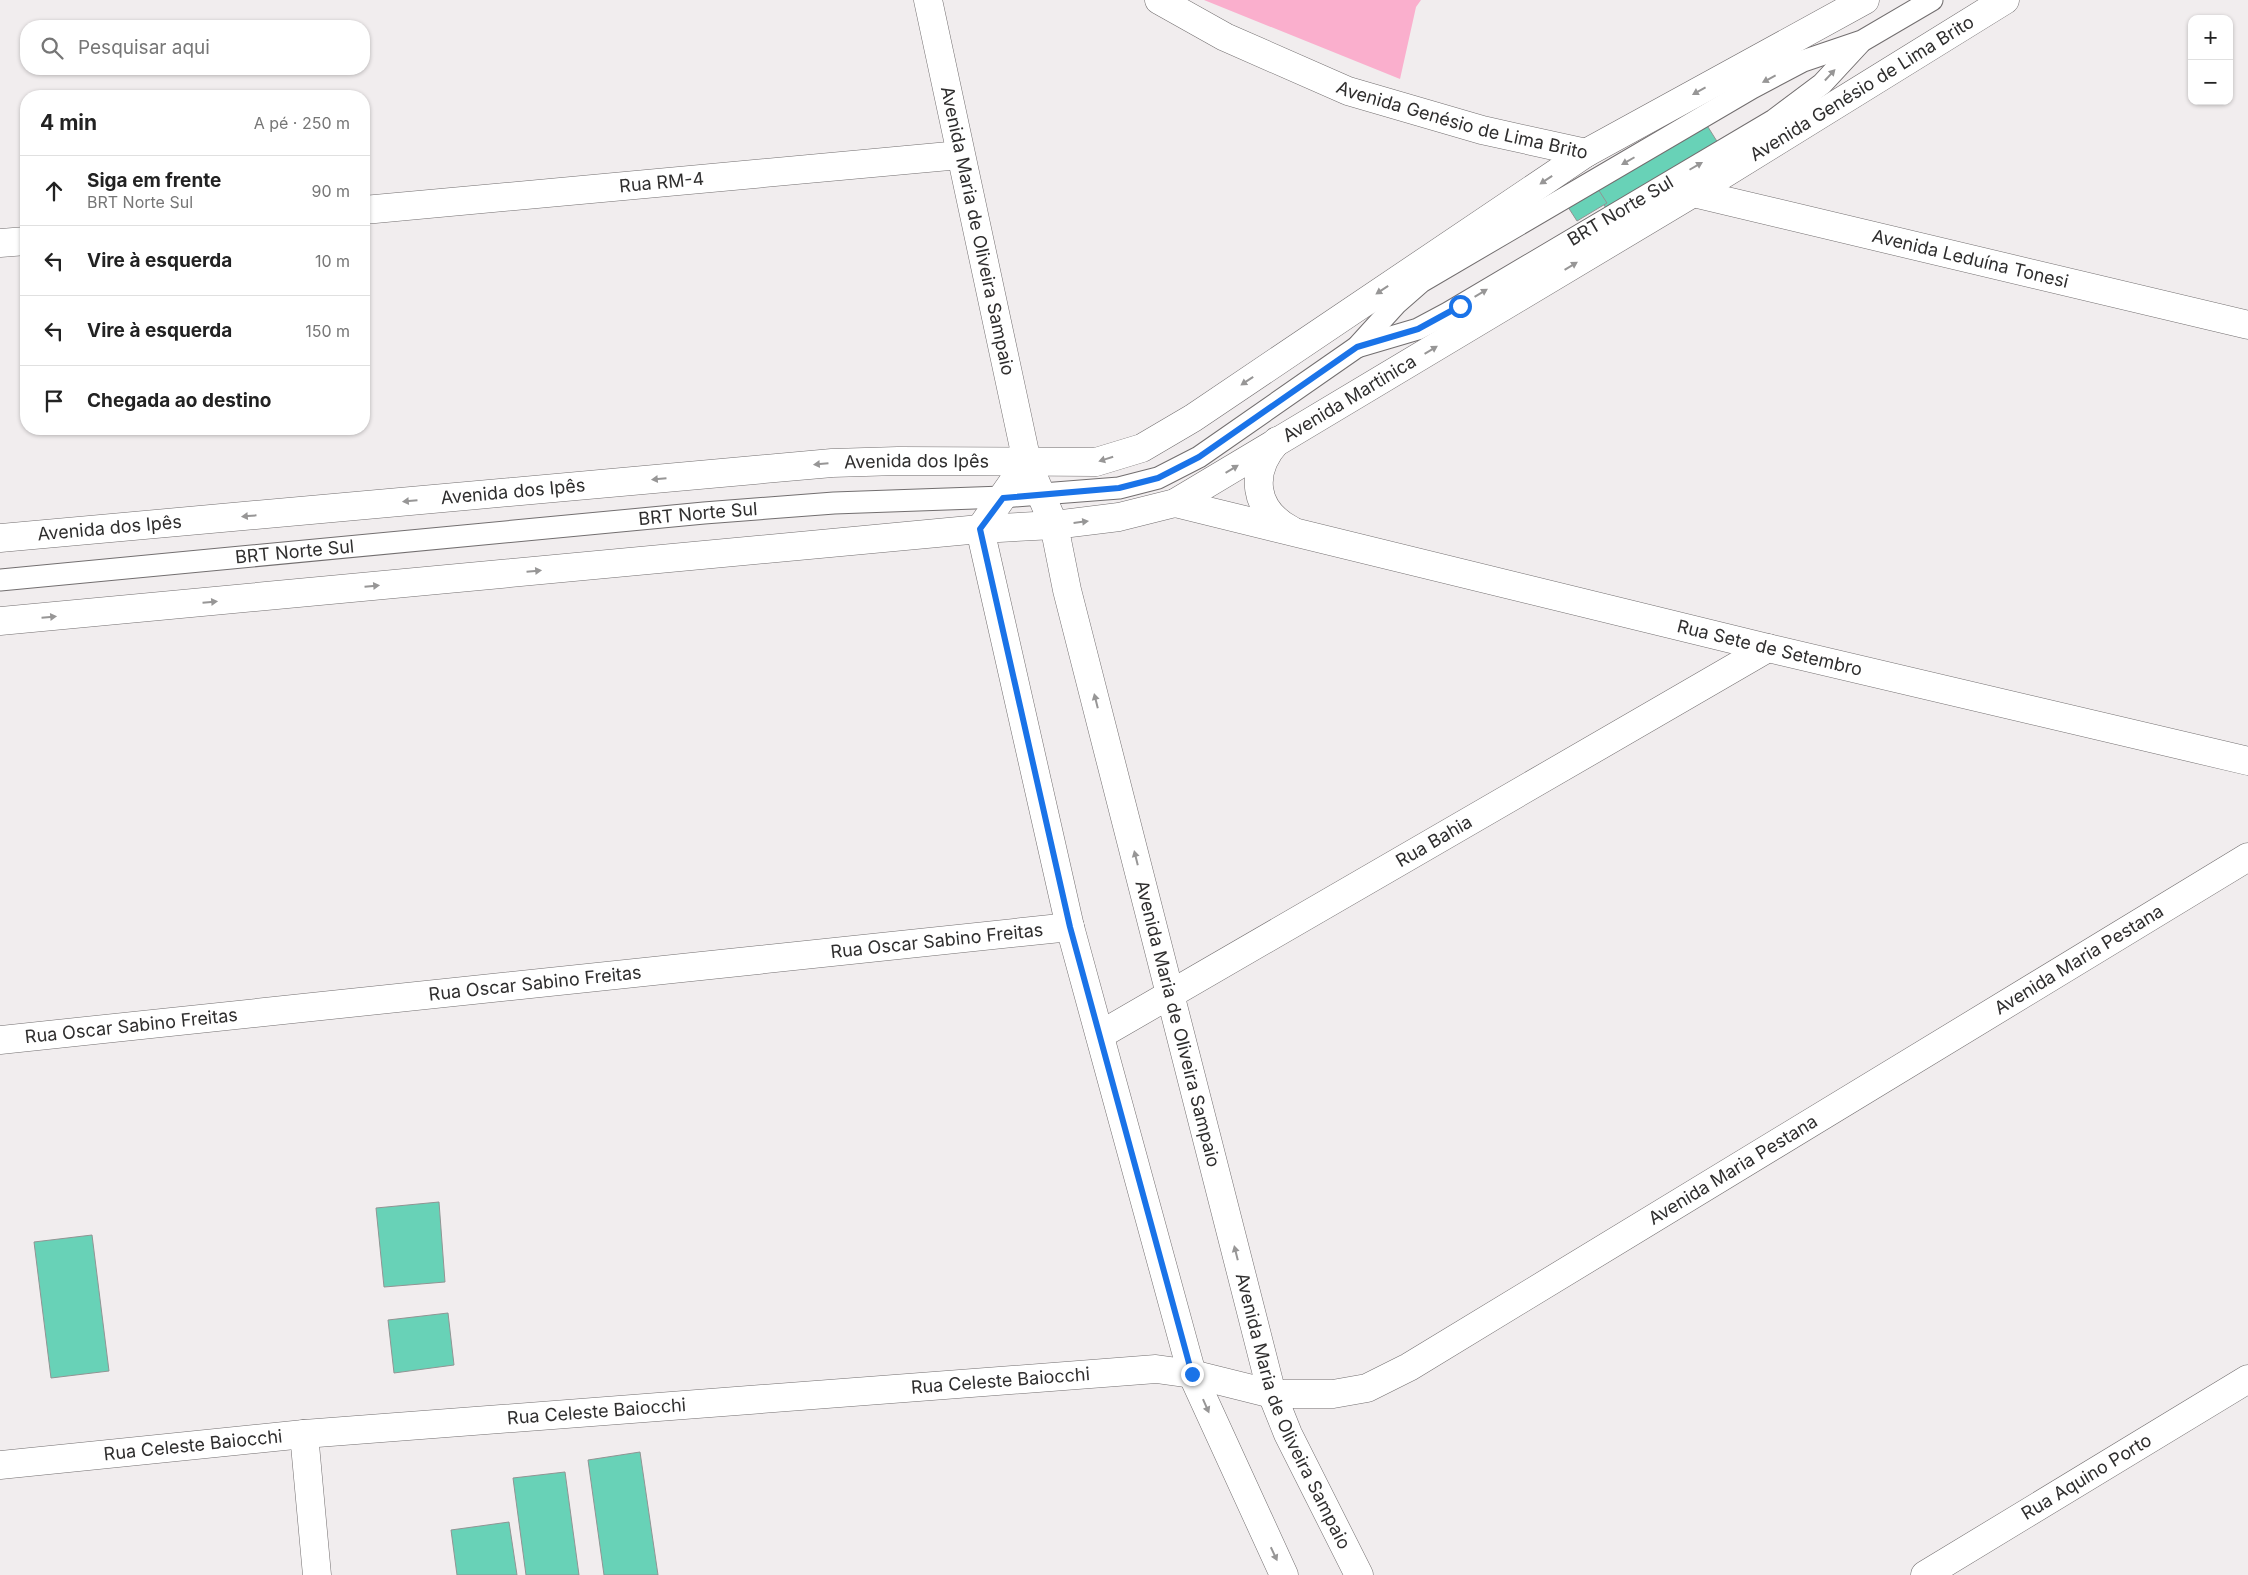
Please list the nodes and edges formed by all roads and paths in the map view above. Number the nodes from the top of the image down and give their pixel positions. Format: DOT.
graph roads {
  1 [pos="928,0"];
  2 [pos="1159,0"];
  3 [pos="1865,0"];
  4 [pos="1932,0"];
  5 [pos="2005,0"];
  6 [pos="1862,41"];
  7 [pos="1586,153"];
  8 [pos="960,155"];
  9 [pos="1694,193"];
  10 [pos="370,209"];
  11 [pos="20,241"];
  12 [pos="0,243"];
  13 [pos="2248,325"];
  14 [pos="1357,347"];
  15 [pos="1277,441"];
  16 [pos="1028,462"];
  17 [pos="1040,494"];
  18 [pos="1003,498"];
  19 [pos="1175,503"];
  20 [pos="1054,525"];
  21 [pos="980,529"];
  22 [pos="1292,531"];
  23 [pos="0,538"];
  24 [pos="0,580"];
  25 [pos="0,621"];
  26 [pos="1768,648"];
  27 [pos="2248,761"];
  28 [pos="2248,857"];
  29 [pos="1070,927"];
  30 [pos="1171,995"];
  31 [pos="1100,1035"];
  32 [pos="0,1040"];
  33 [pos="1192,1374"];
  34 [pos="2248,1379"];
  35 [pos="1272,1394"];
  36 [pos="304,1434"];
  37 [pos="0,1464"];
  38 [pos="317,1575"];
  39 [pos="1284,1575"];
  40 [pos="1359,1575"];
  41 [pos="1925,1575"];
  1 -- 8 [label="street, Avenida Maria de Oliveira Sampaio"];
  2 -- 7 [label="street, Avenida Genésio de Lima Brito"];
  3 -- 7 [label="street, Avenida Genésio de Lima Brito, one-way"];
  4 -- 6 [label="lane, BRT Norte Sul"];
  5 -- 9 [label="street, Avenida Genésio de Lima Brito"];
  6 -- 14 [label="lane, BRT Norte Sul, one-way"];
  14 -- 6 [label="lane, BRT Norte Sul, one-way"];
  7 -- 16 [label="street, one-way"];
  8 -- 10 [label="street, Rua RM-4"];
  8 -- 16 [label="street, Avenida Maria de Oliveira Sampaio"];
  9 -- 13 [label="street, Avenida Leduína Tonesi"];
  15 -- 9 [label="street, Avenida Martinica, one-way"];
  11 -- 12 [label="street"];
  14 -- 17 [label="lane, BRT Norte Sul"];
  19 -- 15 [label="street, Avenida Martinica, one-way"];
  15 -- 22 [label="street, Rua Sete de Setembro"];
  16 -- 17 [label="street, Avenida Maria de Oliveira Sampaio"];
  16 -- 18 [label="street"];
  16 -- 23 [label="street, Avenida dos Ipês, one-way"];
  17 -- 18 [label="lane, BRT Norte Sul"];
  17 -- 20 [label="street, Avenida Maria de Oliveira Sampaio"];
  18 -- 21 [label="street"];
  18 -- 24 [label="lane, BRT Norte Sul"];
  20 -- 19 [label="street, Avenida Martinica, one-way"];
  19 -- 22 [label="street, Rua Sete de Setembro"];
  20 -- 21 [label="street, Avenida Martinica"];
  30 -- 20 [label="street, Avenida Maria de Oliveira Sampaio, one-way"];
  25 -- 21 [label="street, one-way"];
  21 -- 29 [label="street"];
  22 -- 26 [label="street, Rua Sete de Setembro"];
  26 -- 27 [label="street, Rua Sete de Setembro"];
  26 -- 30 [label="street, Rua Bahia"];
  28 -- 35 [label="street, Avenida Maria Pestana"];
  29 -- 31 [label="street"];
  29 -- 32 [label="street, Rua Oscar Sabino Freitas"];
  30 -- 31 [label="street, Rua Bahia"];
  35 -- 30 [label="street, Avenida Maria de Oliveira Sampaio, one-way"];
  31 -- 33 [label="street"];
  33 -- 35 [label="street, Avenida Maria Pestana"];
  33 -- 36 [label="street, Rua Celeste Baiocchi"];
  33 -- 39 [label="street, one-way"];
  34 -- 41 [label="street, Rua Aquino Porto"];
  35 -- 40 [label="street, Avenida Maria de Oliveira Sampaio"];
  36 -- 37 [label="street, Rua Celeste Baiocchi"];
  36 -- 38 [label="street"];
}
